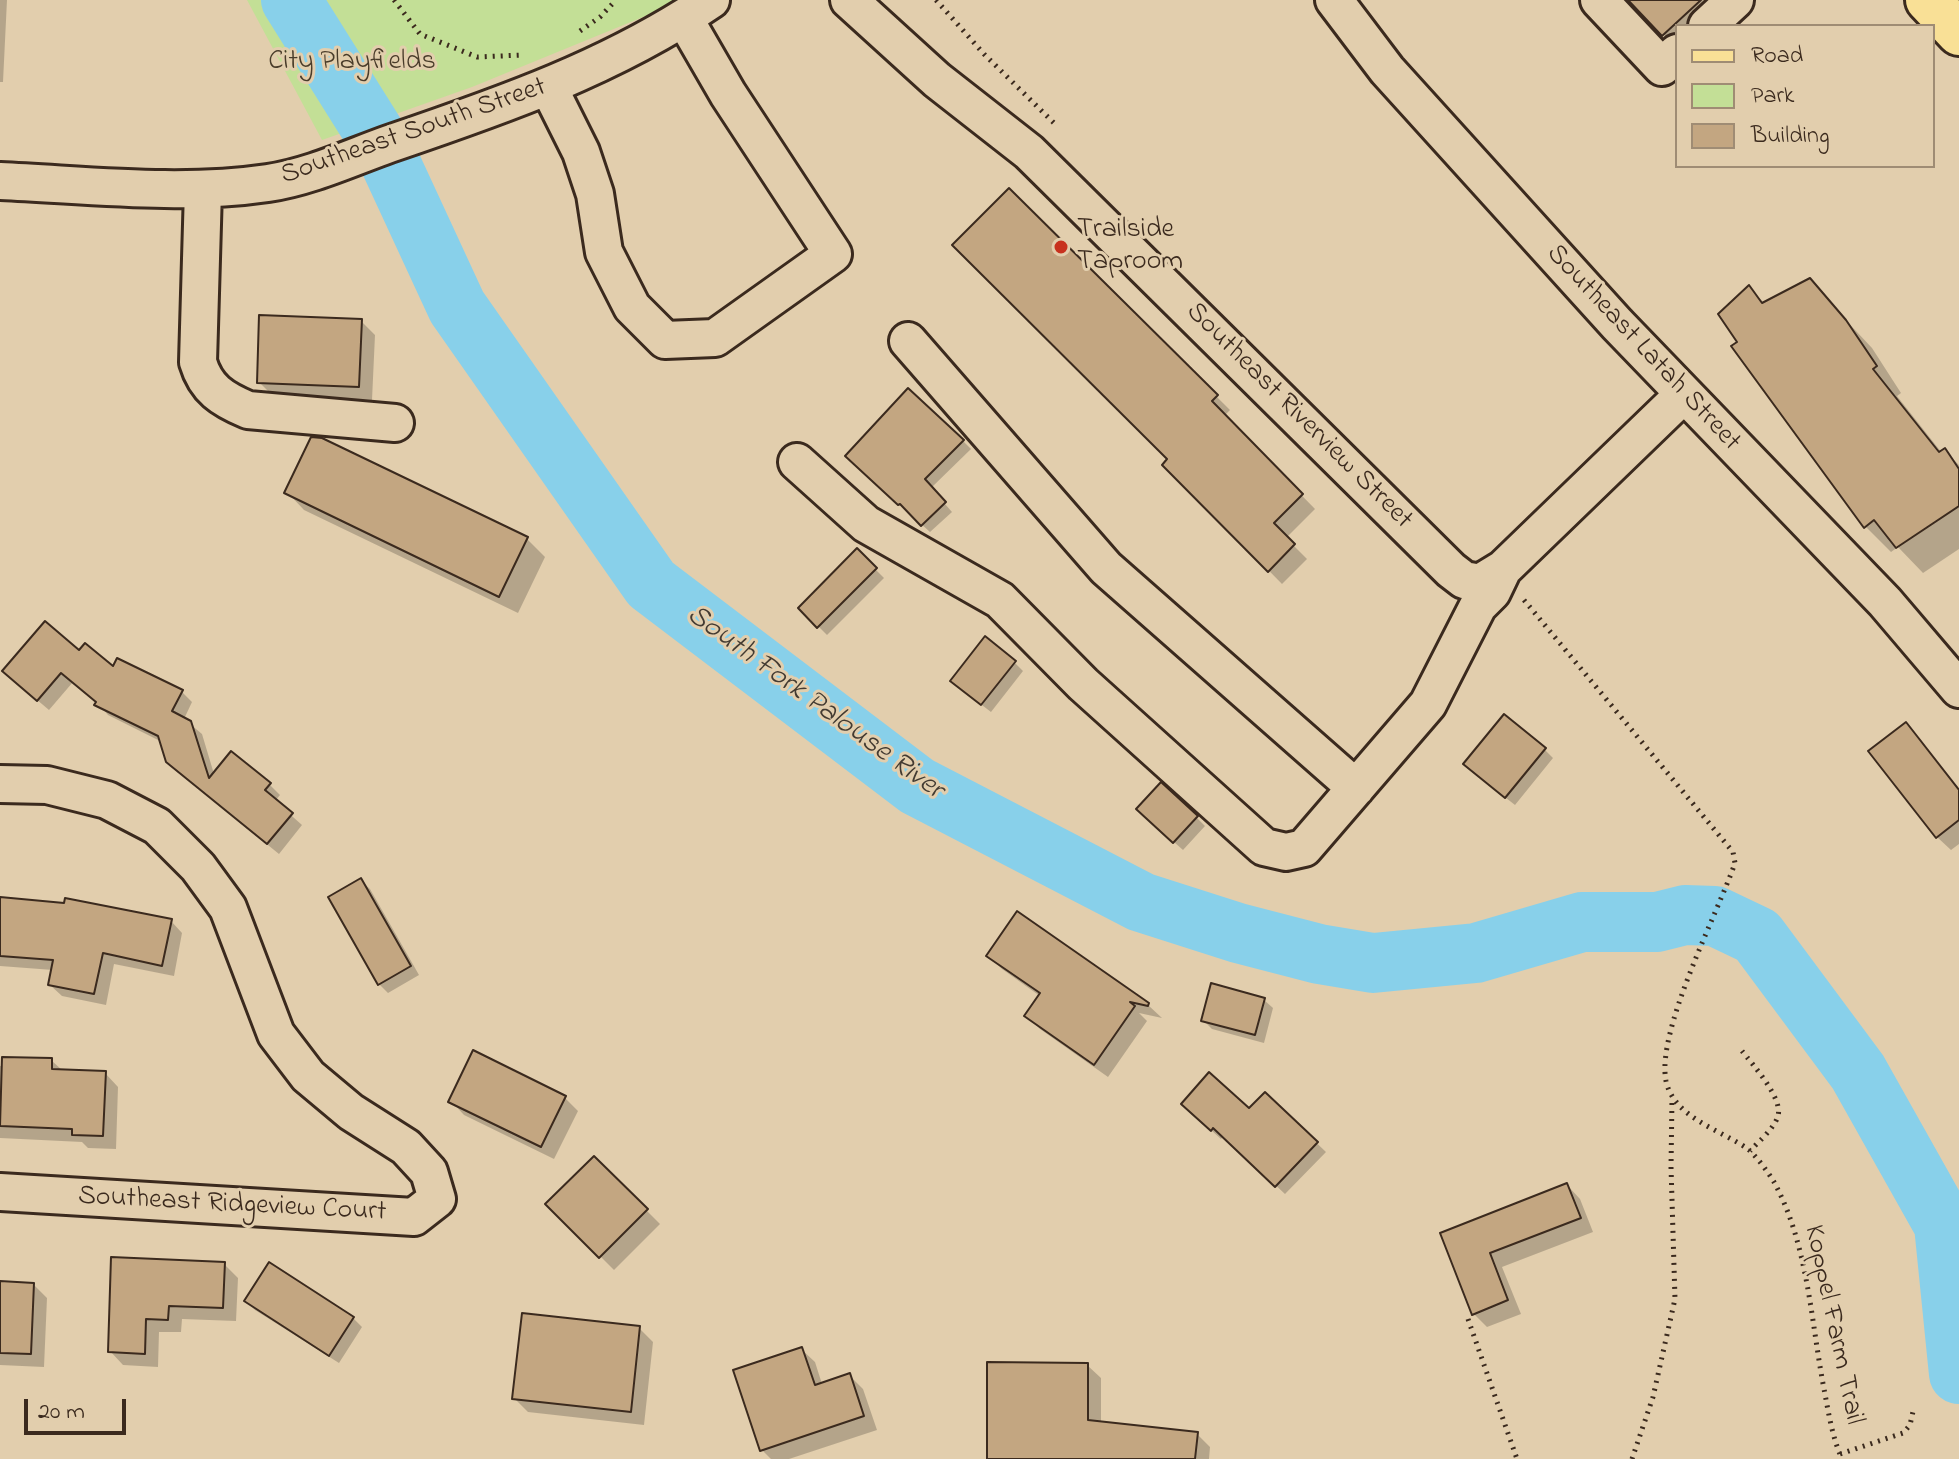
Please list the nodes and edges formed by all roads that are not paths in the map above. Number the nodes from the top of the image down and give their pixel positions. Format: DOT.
graph roads {
  1 [pos="849,0"];
  2 [pos="1334,0"];
  3 [pos="1599,0"];
  4 [pos="1735,0"];
  5 [pos="1928,0"];
  6 [pos="698,9"];
  7 [pos="1709,24"];
  8 [pos="1959,33"];
  9 [pos="1675,55"];
  10 [pos="549,88"];
  11 [pos="0,181"];
  12 [pos="203,190"];
  13 [pos="908,341"];
  14 [pos="1683,395"];
  15 [pos="395,423"];
  16 [pos="797,462"];
  17 [pos="1503,569"];
  18 [pos="1959,689"];
  19 [pos="0,784"];
  20 [pos="1356,788"];
  21 [pos="0,1192"];
  1 -- 17 [label="street, Southeast Riverview Street"];
  2 -- 14 [label="street, Southeast Latah Street"];
  3 -- 9 [label="street"];
  4 -- 7 [label="street"];
  5 -- 8 [label="main road"];
  6 -- 10 [label="street, Southeast South Street"];
  6 -- 10 [label="street"];
  10 -- 12 [label="street, Southeast South Street"];
  11 -- 12 [label="street, Southeast South Street"];
  12 -- 15 [label="street"];
  13 -- 20 [label="street"];
  14 -- 17 [label="street"];
  14 -- 18 [label="street, Southeast Latah Street"];
  16 -- 20 [label="street"];
  17 -- 20 [label="street"];
  19 -- 21 [label="street, Southeast Ridgeview Court"];
}
